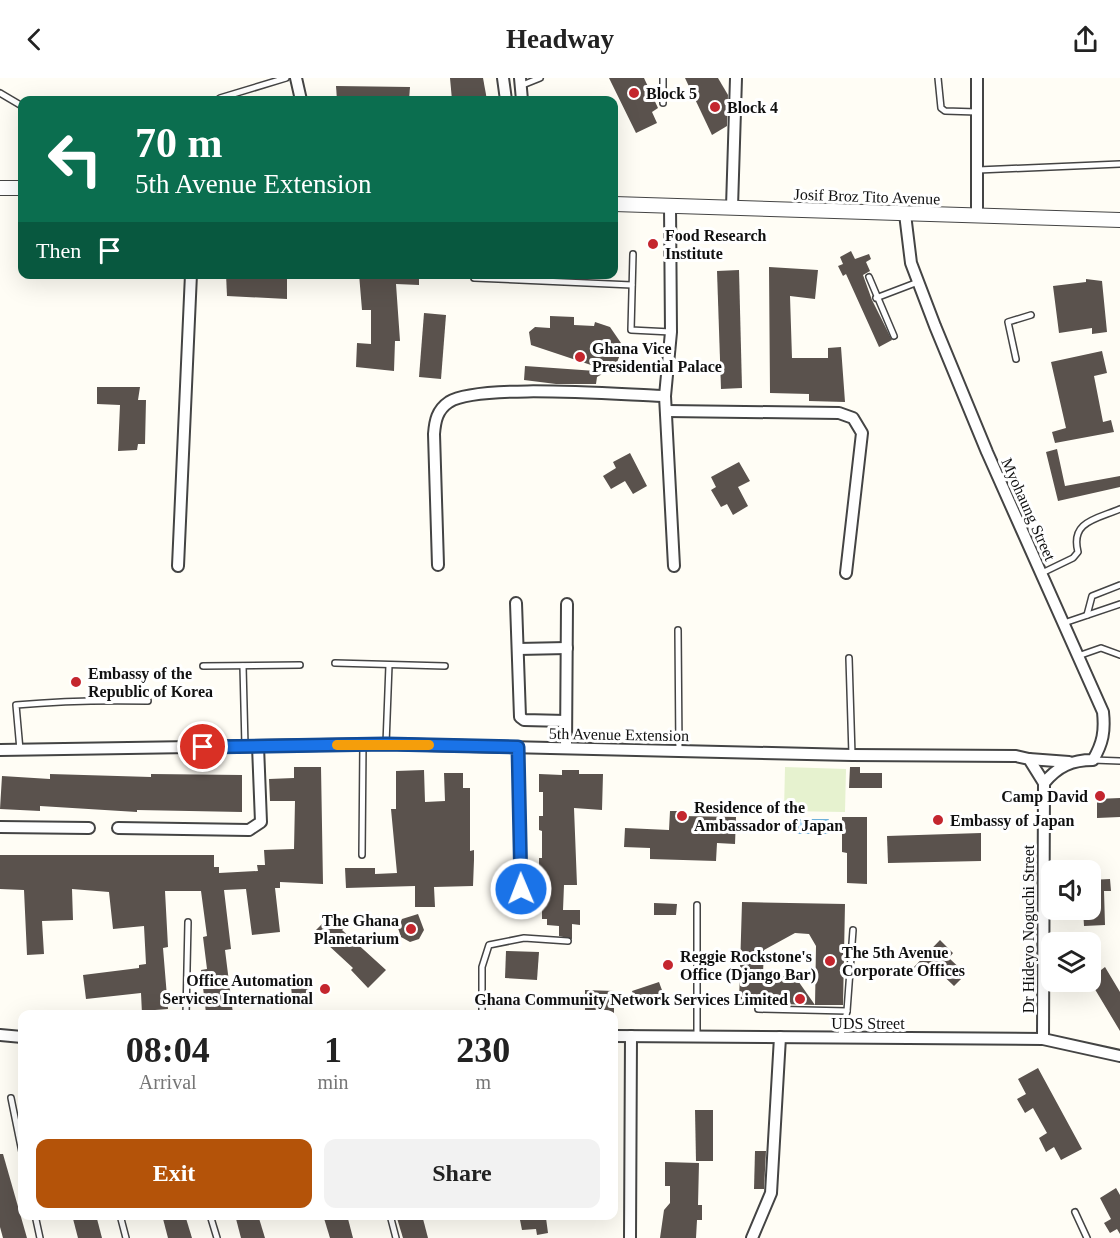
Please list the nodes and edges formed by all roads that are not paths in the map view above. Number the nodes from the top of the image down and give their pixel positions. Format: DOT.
graph roads {
  1 [pos="286,78"];
  2 [pos="296,78"];
  3 [pos="503,78"];
  4 [pos="540,78"];
  5 [pos="663,78"];
  6 [pos="736,78"];
  7 [pos="938,78"];
  8 [pos="977,78"];
  9 [pos="520,82"];
  10 [pos="0,93"];
  11 [pos="227,96"];
  12 [pos="300,96"];
  13 [pos="505,96"];
  14 [pos="663,103"];
  15 [pos="18,104"];
  16 [pos="977,112"];
  17 [pos="1120,164"];
  18 [pos="977,170"];
  19 [pos="0,188"];
  20 [pos="18,188"];
  21 [pos="618,204"];
  22 [pos="669,206"];
  23 [pos="732,207"];
  24 [pos="905,214"];
  25 [pos="977,216"];
  26 [pos="1120,220"];
  27 [pos="633,254"];
  28 [pos="869,277"];
  29 [pos="191,279"];
  30 [pos="497,279"];
  31 [pos="918,282"];
  32 [pos="632,285"];
  33 [pos="876,298"];
  34 [pos="1031,315"];
  35 [pos="671,332"];
  36 [pos="894,336"];
  37 [pos="1016,359"];
  38 [pos="665,396"];
  39 [pos="667,411"];
  40 [pos="1120,509"];
  41 [pos="438,565"];
  42 [pos="178,566"];
  43 [pos="674,566"];
  44 [pos="846,573"];
  45 [pos="1042,573"];
  46 [pos="1120,585"];
  47 [pos="516,603"];
  48 [pos="567,604"];
  49 [pos="1120,604"];
  50 [pos="1087,615"];
  51 [pos="1064,623"];
  52 [pos="678,630"];
  53 [pos="567,648"];
  54 [pos="518,649"];
  55 [pos="1120,655"];
  56 [pos="1078,656"];
  57 [pos="849,658"];
  58 [pos="335,663"];
  59 [pos="389,664"];
  60 [pos="300,665"];
  61 [pos="203,666"];
  62 [pos="243,666"];
  63 [pos="445,666"];
  64 [pos="148,701"];
  65 [pos="566,721"];
  66 [pos="363,744"];
  67 [pos="386,744"];
  68 [pos="245,746"];
  69 [pos="258,746"];
  70 [pos="518,747"];
  71 [pos="566,748"];
  72 [pos="0,750"];
  73 [pos="20,750"];
  74 [pos="679,751"];
  75 [pos="852,755"];
  76 [pos="1029,759"];
  77 [pos="1093,760"];
  78 [pos="1120,761"];
  79 [pos="1069,762"];
  80 [pos="1044,783"];
  81 [pos="0,827"];
  82 [pos="89,828"];
  83 [pos="118,828"];
  84 [pos="362,855"];
  85 [pos="521,889"];
  86 [pos="697,905"];
  87 [pos="188,922"];
  88 [pos="853,930"];
  89 [pos="568,941"];
  90 [pos="759,1009"];
  91 [pos="186,1010"];
  92 [pos="482,1010"];
  93 [pos="847,1011"];
  94 [pos="0,1035"];
  95 [pos="618,1036"];
  96 [pos="631,1036"];
  97 [pos="18,1037"];
  98 [pos="697,1037"];
  99 [pos="780,1037"];
  100 [pos="840,1038"];
  101 [pos="1043,1040"];
  102 [pos="1120,1056"];
  103 [pos="12,1098"];
  104 [pos="18,1130"];
  105 [pos="1075,1212"];
  106 [pos="36,1220"];
  107 [pos="121,1220"];
  108 [pos="212,1220"];
  109 [pos="391,1220"];
  110 [pos="40,1238"];
  111 [pos="126,1238"];
  112 [pos="217,1238"];
  113 [pos="396,1238"];
  114 [pos="630,1238"];
  115 [pos="752,1238"];
  116 [pos="1087,1238"];
  1 -- 11 [label="lane"];
  2 -- 12 [label="street"];
  3 -- 13 [label="street"];
  4 -- 9 [label="lane"];
  5 -- 14 [label="lane"];
  6 -- 23 [label="street"];
  7 -- 16 [label="lane"];
  8 -- 16 [label="street"];
  10 -- 15 [label="lane"];
  16 -- 18 [label="street"];
  17 -- 18 [label="lane"];
  18 -- 25 [label="street"];
  19 -- 20 [label="street"];
  21 -- 22 [label="street, Josif Broz Tito Avenue"];
  22 -- 23 [label="street, Josif Broz Tito Avenue"];
  22 -- 35 [label="street"];
  23 -- 24 [label="street, Josif Broz Tito Avenue"];
  24 -- 25 [label="street, Josif Broz Tito Avenue"];
  24 -- 31 [label="street, Myohaung Street"];
  25 -- 26 [label="street, Josif Broz Tito Avenue"];
  27 -- 32 [label="lane"];
  28 -- 33 [label="lane"];
  29 -- 42 [label="street"];
  30 -- 32 [label="lane"];
  31 -- 33 [label="lane"];
  31 -- 45 [label="street, Myohaung Street"];
  32 -- 35 [label="lane"];
  33 -- 36 [label="lane"];
  34 -- 37 [label="lane"];
  35 -- 38 [label="street"];
  38 -- 39 [label="street"];
  38 -- 41 [label="street"];
  39 -- 43 [label="street"];
  39 -- 44 [label="street"];
  40 -- 45 [label="lane"];
  45 -- 51 [label="street, Myohaung Street"];
  46 -- 50 [label="lane"];
  47 -- 54 [label="street"];
  48 -- 53 [label="street"];
  49 -- 50 [label="lane"];
  50 -- 51 [label="lane"];
  51 -- 56 [label="street, Myohaung Street"];
  52 -- 74 [label="lane"];
  53 -- 54 [label="street"];
  53 -- 65 [label="street"];
  54 -- 65 [label="street"];
  55 -- 56 [label="lane"];
  56 -- 77 [label="street, Myohaung Street"];
  57 -- 75 [label="lane"];
  58 -- 59 [label="lane"];
  59 -- 63 [label="lane"];
  59 -- 67 [label="lane"];
  60 -- 62 [label="lane"];
  61 -- 62 [label="lane"];
  62 -- 68 [label="lane"];
  64 -- 73 [label="lane"];
  65 -- 71 [label="street"];
  66 -- 67 [label="street, 5th Avenue Extension"];
  66 -- 69 [label="street, 5th Avenue Extension"];
  66 -- 84 [label="lane"];
  67 -- 70 [label="street, 5th Avenue Extension"];
  68 -- 69 [label="street, 5th Avenue Extension"];
  68 -- 73 [label="street, 5th Avenue Extension"];
  69 -- 83 [label="street"];
  70 -- 71 [label="street, 5th Avenue Extension"];
  70 -- 85 [label="lane"];
  71 -- 74 [label="street, 5th Avenue Extension"];
  72 -- 73 [label="street, 5th Avenue Extension"];
  74 -- 75 [label="street, 5th Avenue Extension"];
  75 -- 76 [label="street, 5th Avenue Extension"];
  76 -- 79 [label="street, 5th Avenue Extension"];
  76 -- 80 [label="street"];
  77 -- 78 [label="lane"];
  77 -- 79 [label="street"];
  79 -- 80 [label="street"];
  80 -- 101 [label="street, Dr Hideyo Noguchi Street"];
  81 -- 82 [label="street"];
  86 -- 98 [label="lane"];
  87 -- 91 [label="lane"];
  88 -- 93 [label="lane"];
  89 -- 92 [label="lane"];
  90 -- 93 [label="lane"];
  93 -- 100 [label="lane"];
  94 -- 97 [label="street"];
  95 -- 96 [label="street, UDS Street"];
  96 -- 98 [label="street, UDS Street"];
  96 -- 114 [label="street"];
  98 -- 99 [label="street, UDS Street"];
  99 -- 100 [label="street, UDS Street"];
  99 -- 115 [label="street"];
  100 -- 101 [label="street, UDS Street"];
  101 -- 102 [label="street, UDS Street"];
  103 -- 104 [label="lane"];
  105 -- 116 [label="lane"];
  106 -- 110 [label="lane"];
  107 -- 111 [label="lane"];
  108 -- 112 [label="lane"];
  109 -- 113 [label="lane"];
}
